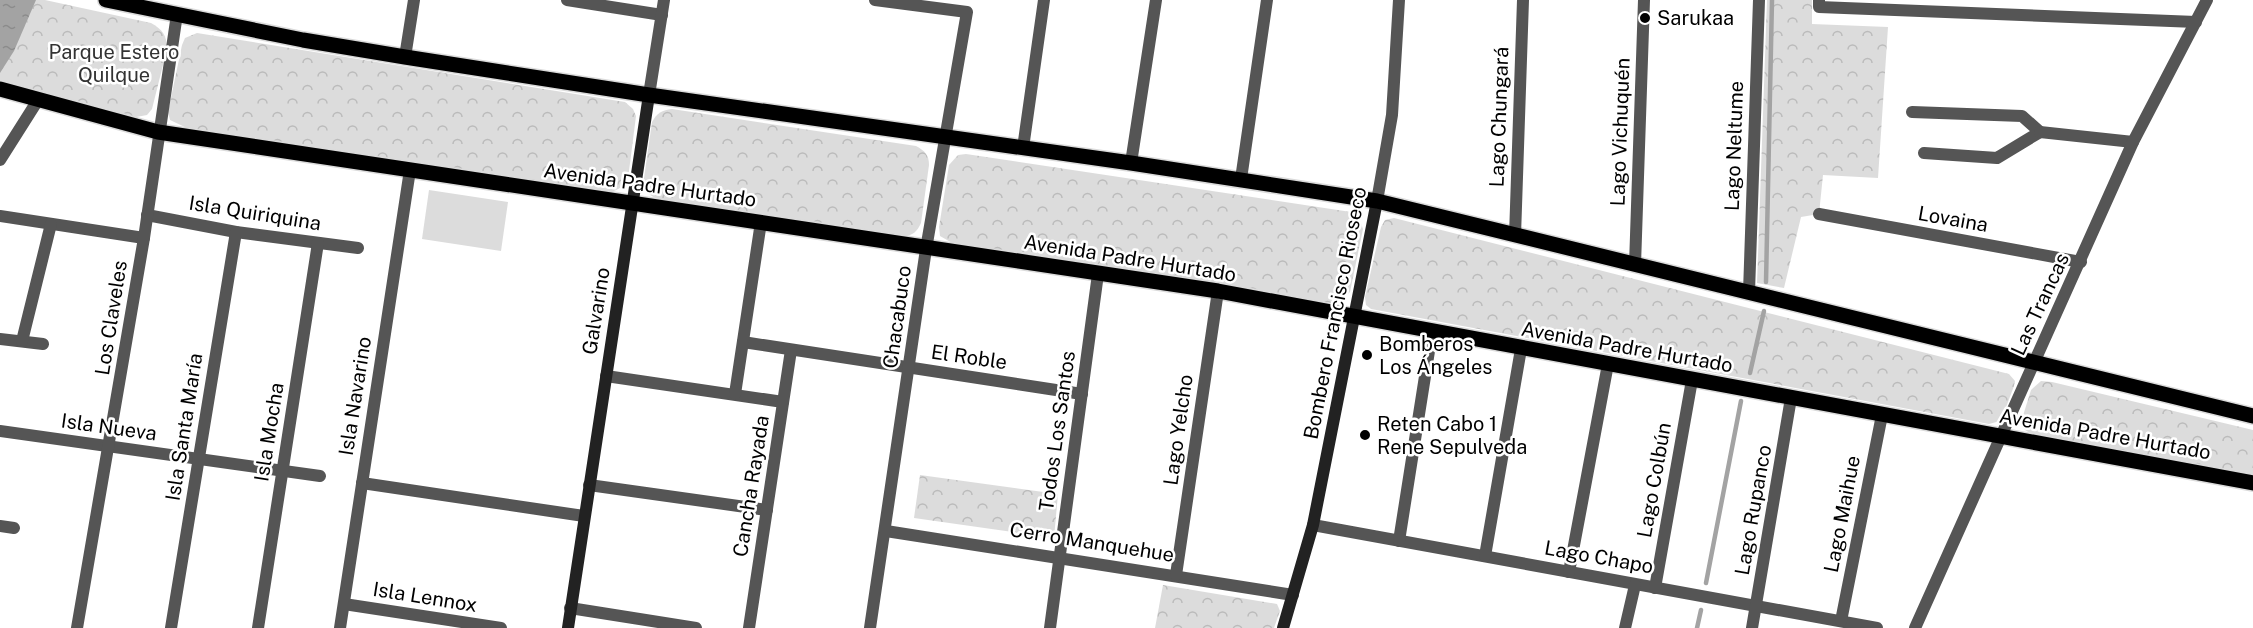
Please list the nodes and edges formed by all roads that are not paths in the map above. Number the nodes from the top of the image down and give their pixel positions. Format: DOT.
graph roads {
  1 [pos="106,0"];
  2 [pos="414,0"];
  3 [pos="567,0"];
  4 [pos="664,0"];
  5 [pos="875,0"];
  6 [pos="1044,0"];
  7 [pos="1156,0"];
  8 [pos="1267,0"];
  9 [pos="1399,0"];
  10 [pos="1523,0"];
  11 [pos="1644,0"];
  12 [pos="1759,0"];
  13 [pos="2002,0"];
  14 [pos="2207,0"];
  15 [pos="931,4"];
  16 [pos="1819,4"];
  17 [pos="1914,5"];
  18 [pos="177,14"];
  19 [pos="2002,14"];
  20 [pos="662,15"];
  21 [pos="2196,22"];
  22 [pos="405,57"];
  23 [pos="6,91"];
  24 [pos="649,95"];
  25 [pos="38,100"];
  26 [pos="1912,112"];
  27 [pos="158,132"];
  28 [pos="2040,132"];
  29 [pos="945,137"];
  30 [pos="2133,142"];
  31 [pos="1023,148"];
  32 [pos="1924,153"];
  33 [pos="0,160"];
  34 [pos="1131,163"];
  35 [pos="410,170"];
  36 [pos="1241,179"];
  37 [pos="1377,201"];
  38 [pos="633,204"];
  39 [pos="1819,214"];
  40 [pos="147,215"];
  41 [pos="0,216"];
  42 [pos="761,222"];
  43 [pos="51,224"];
  44 [pos="236,232"];
  45 [pos="1515,236"];
  46 [pos="144,238"];
  47 [pos="318,243"];
  48 [pos="358,248"];
  49 [pos="926,249"];
  50 [pos="2081,262"];
  51 [pos="1635,265"];
  52 [pos="1098,274"];
  53 [pos="1218,291"];
  54 [pos="1749,292"];
  55 [pos="1354,318"];
  56 [pos="1432,332"];
  57 [pos="0,339"];
  58 [pos="22,341"];
  59 [pos="743,342"];
  60 [pos="43,344"];
  61 [pos="1521,349"];
  62 [pos="791,350"];
  63 [pos="2035,362"];
  64 [pos="1608,364"];
  65 [pos="909,368"];
  66 [pos="606,376"];
  67 [pos="1692,380"];
  68 [pos="735,394"];
  69 [pos="1082,394"];
  70 [pos="1791,398"];
  71 [pos="783,402"];
  72 [pos="1882,415"];
  73 [pos="2253,416"];
  74 [pos="0,431"];
  75 [pos="2000,436"];
  76 [pos="109,447"];
  77 [pos="198,459"];
  78 [pos="283,471"];
  79 [pos="320,476"];
  80 [pos="362,483"];
  81 [pos="2253,483"];
  82 [pos="589,485"];
  83 [pos="767,510"];
  84 [pos="584,516"];
  85 [pos="1313,525"];
  86 [pos="0,526"];
  87 [pos="14,528"];
  88 [pos="886,531"];
  89 [pos="1399,541"];
  90 [pos="1485,556"];
  91 [pos="1060,557"];
  92 [pos="1569,572"];
  93 [pos="1176,575"];
  94 [pos="1635,585"];
  95 [pos="1655,588"];
  96 [pos="1293,595"];
  97 [pos="344,604"];
  98 [pos="1756,606"];
  99 [pos="570,608"];
  100 [pos="1841,621"];
  101 [pos="77,628"];
  102 [pos="171,628"];
  103 [pos="258,628"];
  104 [pos="340,628"];
  105 [pos="501,628"];
  106 [pos="568,628"];
  107 [pos="693,628"];
  108 [pos="749,628"];
  109 [pos="870,628"];
  110 [pos="1050,628"];
  111 [pos="1283,628"];
  112 [pos="1625,628"];
  113 [pos="1752,628"];
  114 [pos="1877,628"];
  115 [pos="1915,628"];
  1 -- 18 [label="main road"];
  2 -- 22 [label="street"];
  3 -- 20 [label="street"];
  4 -- 20 [label="street, Galvarino"];
  5 -- 15 [label="street"];
  6 -- 31 [label="street"];
  7 -- 34 [label="street"];
  8 -- 36 [label="street"];
  9 -- 37 [label="street, Bombero Francisco Rioseco"];
  10 -- 45 [label="street, Lago Chungará"];
  11 -- 51 [label="street, Lago Vichuquén"];
  12 -- 54 [label="street, Lago Neltume"];
  13 -- 19 [label="street"];
  14 -- 21 [label="street, Las Trancas"];
  15 -- 29 [label="street, Chacabuco"];
  16 -- 17 [label="street"];
  17 -- 19 [label="street"];
  18 -- 22 [label="main road"];
  18 -- 27 [label="street, Los Claveles"];
  19 -- 21 [label="street"];
  20 -- 24 [label="street, Galvarino"];
  21 -- 30 [label="street, Las Trancas"];
  22 -- 24 [label="main road"];
  23 -- 25 [label="main road, Avenida Padre Hurtado"];
  24 -- 29 [label="main road"];
  24 -- 38 [label="main road, Galvarino"];
  25 -- 27 [label="main road, Avenida Padre Hurtado"];
  25 -- 33 [label="street"];
  26 -- 28 [label="street"];
  27 -- 35 [label="main road, Avenida Padre Hurtado"];
  27 -- 40 [label="street, Los Claveles"];
  28 -- 30 [label="street"];
  28 -- 32 [label="street"];
  29 -- 31 [label="main road"];
  29 -- 49 [label="street, Chacabuco"];
  30 -- 50 [label="street, Las Trancas"];
  31 -- 34 [label="main road"];
  34 -- 36 [label="main road"];
  35 -- 38 [label="main road, Avenida Padre Hurtado"];
  35 -- 80 [label="street, Isla Navarino"];
  36 -- 37 [label="main road"];
  37 -- 45 [label="main road"];
  37 -- 55 [label="main road, Bombero Francisco Rioseco"];
  38 -- 42 [label="main road, Avenida Padre Hurtado"];
  38 -- 66 [label="main road, Galvarino"];
  39 -- 50 [label="street, Lovaina"];
  40 -- 44 [label="street, Isla Quiriquina"];
  40 -- 46 [label="street, Los Claveles"];
  41 -- 43 [label="street"];
  42 -- 49 [label="main road, Avenida Padre Hurtado"];
  42 -- 59 [label="street, Cancha Rayada"];
  43 -- 46 [label="street"];
  43 -- 58 [label="street"];
  44 -- 47 [label="street, Isla Quiriquina"];
  44 -- 77 [label="street, Isla Santa María"];
  45 -- 51 [label="main road"];
  46 -- 76 [label="street, Los Claveles"];
  47 -- 48 [label="street, Isla Quiriquina"];
  47 -- 78 [label="street, Isla Mocha"];
  49 -- 52 [label="main road, Avenida Padre Hurtado"];
  49 -- 65 [label="street, Chacabuco"];
  50 -- 63 [label="street, Las Trancas"];
  51 -- 54 [label="main road"];
  52 -- 53 [label="main road, Avenida Padre Hurtado"];
  52 -- 69 [label="street, Todos Los Santos"];
  53 -- 55 [label="main road, Avenida Padre Hurtado"];
  53 -- 93 [label="street, Lago Yelcho"];
  54 -- 63 [label="main road"];
  55 -- 56 [label="main road, Avenida Padre Hurtado"];
  55 -- 85 [label="main road, Bombero Francisco Rioseco"];
  56 -- 61 [label="main road, Avenida Padre Hurtado"];
  56 -- 89 [label="street"];
  57 -- 58 [label="street"];
  58 -- 60 [label="street"];
  59 -- 62 [label="street, El Roble"];
  59 -- 68 [label="street, Cancha Rayada"];
  61 -- 64 [label="main road, Avenida Padre Hurtado"];
  61 -- 90 [label="street"];
  62 -- 65 [label="street, El Roble"];
  62 -- 71 [label="street, Cancha Rayada"];
  63 -- 73 [label="main road"];
  63 -- 75 [label="street, Las Trancas"];
  64 -- 67 [label="main road, Avenida Padre Hurtado"];
  64 -- 92 [label="street"];
  65 -- 69 [label="street, El Roble"];
  65 -- 88 [label="street, Chacabuco"];
  66 -- 68 [label="street"];
  66 -- 82 [label="main road, Galvarino"];
  67 -- 70 [label="main road, Avenida Padre Hurtado"];
  67 -- 95 [label="street, Lago Colbún"];
  68 -- 71 [label="street"];
  69 -- 91 [label="street, Todos Los Santos"];
  70 -- 72 [label="main road, Avenida Padre Hurtado"];
  70 -- 98 [label="street, Lago Rupanco"];
  71 -- 83 [label="street, Cancha Rayada"];
  72 -- 75 [label="main road, Avenida Padre Hurtado"];
  72 -- 100 [label="street, Lago Maihue"];
  74 -- 76 [label="street, Isla Nueva"];
  75 -- 81 [label="main road, Avenida Padre Hurtado"];
  75 -- 115 [label="street, Las Trancas"];
  76 -- 77 [label="street, Isla Nueva"];
  76 -- 101 [label="street, Los Claveles"];
  77 -- 78 [label="street, Isla Nueva"];
  77 -- 102 [label="street, Isla Santa María"];
  78 -- 79 [label="street, Isla Nueva"];
  78 -- 103 [label="street, Isla Mocha"];
  80 -- 84 [label="street"];
  80 -- 97 [label="street, Isla Navarino"];
  82 -- 83 [label="street"];
  82 -- 84 [label="main road, Galvarino"];
  83 -- 108 [label="street, Cancha Rayada"];
  84 -- 99 [label="main road, Galvarino"];
  85 -- 89 [label="street, Lago Chapo"];
  85 -- 96 [label="main road, Bombero Francisco Rioseco"];
  86 -- 87 [label="street"];
  88 -- 91 [label="street, Cerro Manquehue"];
  88 -- 109 [label="street, Chacabuco"];
  89 -- 90 [label="street, Lago Chapo"];
  90 -- 92 [label="street, Lago Chapo"];
  91 -- 93 [label="street, Cerro Manquehue"];
  91 -- 110 [label="street, Todos Los Santos"];
  92 -- 94 [label="street, Lago Chapo"];
  93 -- 96 [label="street, Cerro Manquehue"];
  94 -- 95 [label="street, Lago Chapo"];
  94 -- 112 [label="street"];
  95 -- 98 [label="street, Lago Chapo"];
  96 -- 111 [label="main road, Bombero Francisco Rioseco"];
  97 -- 104 [label="street, Isla Navarino"];
  97 -- 105 [label="street, Isla Lennox"];
  98 -- 100 [label="street, Lago Chapo"];
  98 -- 113 [label="street, Lago Rupanco"];
  99 -- 106 [label="main road, Galvarino"];
  99 -- 107 [label="street"];
  100 -- 114 [label="street, Lago Chapo"];
}
